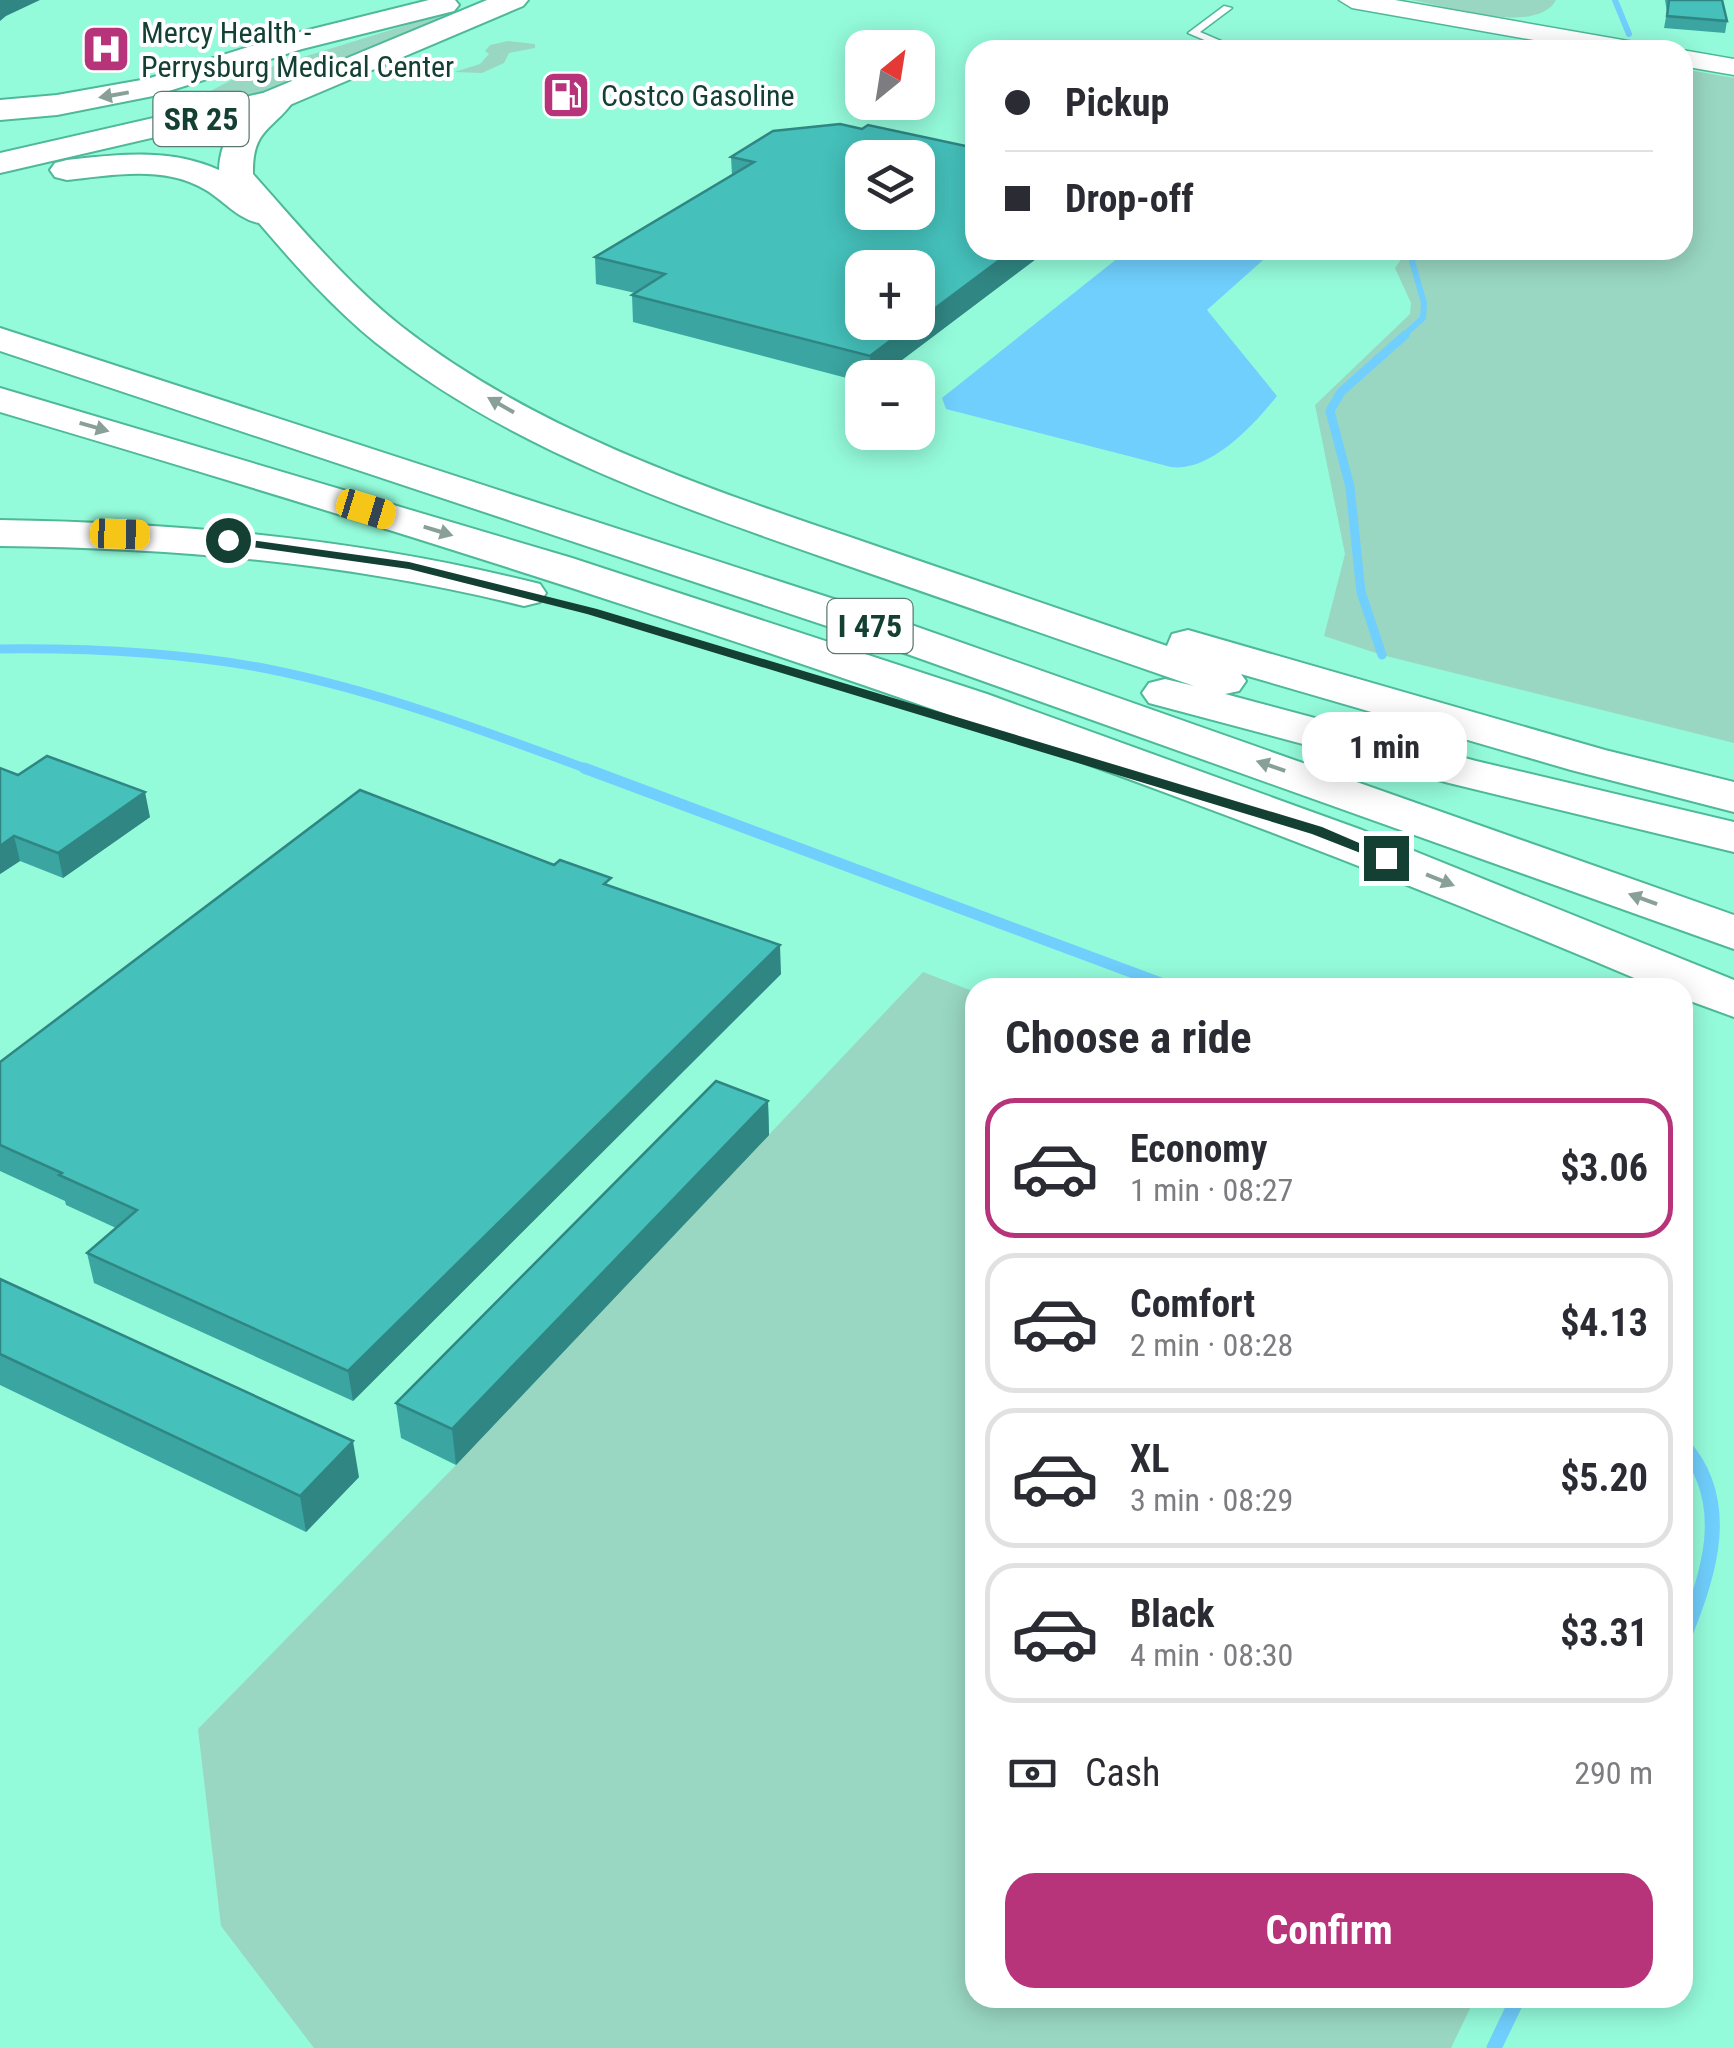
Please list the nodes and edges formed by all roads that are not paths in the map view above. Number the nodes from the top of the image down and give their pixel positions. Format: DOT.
graph roads {
  1 [pos="513,0"];
  2 [pos="1352,0"];
  3 [pos="451,2"];
  4 [pos="1227,8"];
  5 [pos="1210,40"];
  6 [pos="1578,40"];
  7 [pos="1693,60"];
  8 [pos="1734,67"];
  9 [pos="278,98"];
  10 [pos="0,110"];
  11 [pos="123,135"];
  12 [pos="0,163"];
  13 [pos="67,170"];
  14 [pos="24,189"];
  15 [pos="307,253"];
  16 [pos="0,335"];
  17 [pos="0,400"];
  18 [pos="588,449"];
  19 [pos="0,530"];
  20 [pos="1734,797"];
  21 [pos="1734,822"];
  22 [pos="1317,830"];
  23 [pos="1734,836"];
  24 [pos="1734,933"];
  25 [pos="1680,978"];
  26 [pos="1693,983"];
  27 [pos="1734,1000"];
  1 -- 9 [label="main road"];
  2 -- 6 [label="street"];
  3 -- 10 [label="main road, one-way"];
  3 -- 11 [label="main road"];
  4 -- 5 [label="lane"];
  7 -- 8 [label="street"];
  9 -- 11 [label="main road, SR 25"];
  9 -- 15 [label="main road"];
  11 -- 12 [label="main road, SR 25"];
  11 -- 13 [label="main road"];
  13 -- 14 [label="main road"];
  13 -- 15 [label="main road"];
  18 -- 15 [label="main road, one-way"];
  16 -- 23 [label="main road"];
  24 -- 16 [label="main road, I 475, one-way"];
  17 -- 22 [label="main road, I 475, one-way"];
  18 -- 20 [label="main road"];
  18 -- 21 [label="main road"];
  19 -- 22 [label="main road"];
  22 -- 25 [label="main road, I 475, one-way"];
  26 -- 27 [label="main road, I 475, one-way"];
}
